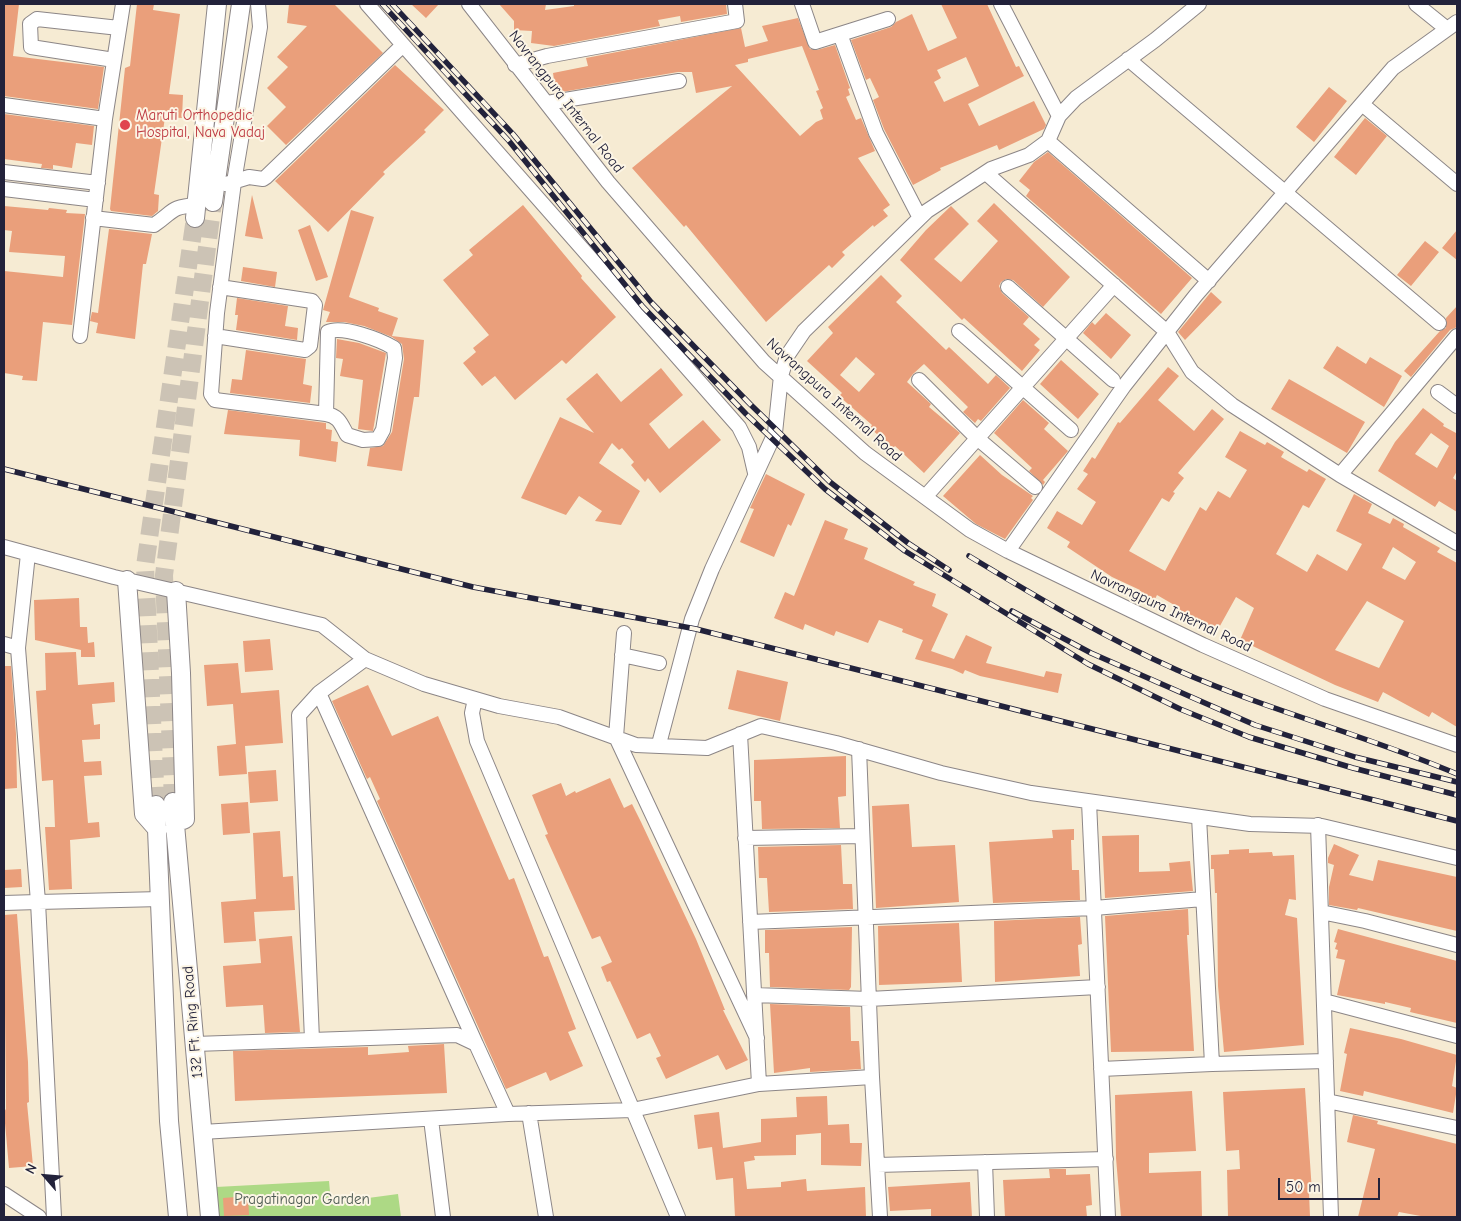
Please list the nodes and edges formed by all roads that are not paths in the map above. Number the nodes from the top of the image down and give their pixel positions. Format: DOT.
graph roads {
  1 [pos="123,4"];
  2 [pos="217,4"];
  3 [pos="240,4"];
  4 [pos="258,4"];
  5 [pos="367,4"];
  6 [pos="469,4"];
  7 [pos="735,4"];
  8 [pos="802,4"];
  9 [pos="1000,4"];
  10 [pos="1199,4"];
  11 [pos="1416,4"];
  12 [pos="888,19"];
  13 [pos="1452,26"];
  14 [pos="119,28"];
  15 [pos="840,34"];
  16 [pos="403,45"];
  17 [pos="1128,59"];
  18 [pos="114,60"];
  19 [pos="515,65"];
  20 [pos="678,81"];
  21 [pos="546,103"];
  22 [pos="1362,104"];
  23 [pos="4,105"];
  24 [pos="1058,116"];
  25 [pos="105,119"];
  26 [pos="1048,141"];
  27 [pos="4,172"];
  28 [pos="986,173"];
  29 [pos="234,182"];
  30 [pos="98,183"];
  31 [pos="1457,184"];
  32 [pos="4,190"];
  33 [pos="1286,192"];
  34 [pos="96,200"];
  35 [pos="205,203"];
  36 [pos="94,218"];
  37 [pos="920,218"];
  38 [pos="1209,280"];
  39 [pos="1114,285"];
  40 [pos="220,287"];
  41 [pos="1008,287"];
  42 [pos="1439,322"];
  43 [pos="959,331"];
  44 [pos="1167,332"];
  45 [pos="80,336"];
  46 [pos="215,336"];
  47 [pos="1457,336"];
  48 [pos="1065,340"];
  49 [pos="781,376"];
  50 [pos="919,380"];
  51 [pos="1112,380"];
  52 [pos="1023,387"];
  53 [pos="1438,392"];
  54 [pos="1457,406"];
  55 [pos="326,414"];
  56 [pos="1071,430"];
  57 [pos="977,438"];
  58 [pos="756,473"];
  59 [pos="1340,475"];
  60 [pos="1035,487"];
  61 [pos="924,497"];
  62 [pos="1457,543"];
  63 [pos="4,547"];
  64 [pos="1008,551"];
  65 [pos="28,554"];
  66 [pos="126,580"];
  67 [pos="176,592"];
  68 [pos="624,632"];
  69 [pos="4,644"];
  70 [pos="18,648"];
  71 [pos="622,655"];
  72 [pos="365,659"];
  73 [pos="660,663"];
  74 [pos="319,693"];
  75 [pos="475,699"];
  76 [pos="740,734"];
  77 [pos="616,737"];
  78 [pos="659,744"];
  79 [pos="1457,745"];
  80 [pos="859,750"];
  81 [pos="1089,802"];
  82 [pos="1199,817"];
  83 [pos="1318,825"];
  84 [pos="176,828"];
  85 [pos="158,830"];
  86 [pos="862,836"];
  87 [pos="745,838"];
  88 [pos="1457,858"];
  89 [pos="161,899"];
  90 [pos="1203,899"];
  91 [pos="38,902"];
  92 [pos="4,903"];
  93 [pos="1094,908"];
  94 [pos="1321,912"];
  95 [pos="866,918"];
  96 [pos="750,922"];
  97 [pos="1457,945"];
  98 [pos="1098,987"];
  99 [pos="754,995"];
  100 [pos="869,998"];
  101 [pos="1324,1001"];
  102 [pos="1457,1036"];
  103 [pos="757,1038"];
  104 [pos="312,1040"];
  105 [pos="195,1044"];
  106 [pos="476,1044"];
  107 [pos="1326,1061"];
  108 [pos="1212,1064"];
  109 [pos="1101,1069"];
  110 [pos="872,1077"];
  111 [pos="759,1084"];
  112 [pos="1327,1100"];
  113 [pos="632,1110"];
  114 [pos="530,1113"];
  115 [pos="508,1114"];
  116 [pos="431,1119"];
  117 [pos="1457,1128"];
  118 [pos="202,1132"];
  119 [pos="1106,1158"];
  120 [pos="985,1162"];
  121 [pos="878,1165"];
  122 [pos="4,1194"];
  123 [pos="39,1217"];
  124 [pos="54,1217"];
  125 [pos="178,1217"];
  126 [pos="210,1217"];
  127 [pos="443,1217"];
  128 [pos="546,1217"];
  129 [pos="672,1217"];
  130 [pos="678,1217"];
  131 [pos="880,1217"];
  132 [pos="987,1217"];
  133 [pos="1108,1217"];
  134 [pos="1332,1217"];
  1 -- 14 [label="street"];
  2 -- 35 [label="main road"];
  3 -- 35 [label="main road"];
  4 -- 29 [label="street"];
  5 -- 16 [label="street"];
  6 -- 19 [label="street, Navrangpura Internal Road"];
  7 -- 19 [label="street"];
  8 -- 15 [label="street"];
  9 -- 24 [label="street"];
  10 -- 17 [label="street"];
  11 -- 13 [label="street"];
  12 -- 15 [label="street"];
  13 -- 22 [label="street"];
  14 -- 18 [label="street"];
  14 -- 18 [label="street"];
  15 -- 37 [label="street"];
  16 -- 29 [label="street"];
  16 -- 58 [label="street"];
  17 -- 24 [label="street"];
  17 -- 33 [label="street"];
  18 -- 25 [label="street"];
  19 -- 21 [label="street, Navrangpura Internal Road"];
  20 -- 21 [label="street"];
  21 -- 49 [label="street, Navrangpura Internal Road"];
  22 -- 31 [label="street"];
  22 -- 33 [label="street"];
  23 -- 25 [label="street"];
  24 -- 26 [label="street"];
  25 -- 30 [label="street"];
  26 -- 28 [label="street"];
  26 -- 38 [label="street"];
  27 -- 30 [label="street"];
  28 -- 37 [label="street"];
  28 -- 39 [label="street"];
  29 -- 35 [label="street"];
  29 -- 40 [label="street"];
  30 -- 34 [label="street"];
  32 -- 34 [label="street"];
  33 -- 38 [label="street"];
  33 -- 42 [label="street"];
  34 -- 36 [label="street"];
  35 -- 36 [label="street"];
  36 -- 45 [label="street"];
  37 -- 49 [label="street"];
  38 -- 44 [label="street"];
  39 -- 44 [label="street"];
  39 -- 48 [label="street"];
  40 -- 46 [label="street"];
  40 -- 46 [label="street"];
  41 -- 48 [label="street"];
  43 -- 52 [label="street"];
  44 -- 59 [label="street"];
  44 -- 64 [label="street"];
  46 -- 55 [label="street"];
  47 -- 59 [label="street"];
  48 -- 51 [label="street"];
  48 -- 52 [label="street"];
  49 -- 58 [label="street"];
  49 -- 61 [label="street, Navrangpura Internal Road"];
  50 -- 57 [label="street"];
  52 -- 56 [label="street"];
  52 -- 57 [label="street"];
  53 -- 54 [label="street"];
  55 -- 55 [label="street"];
  57 -- 60 [label="street"];
  57 -- 61 [label="street"];
  58 -- 78 [label="street"];
  59 -- 62 [label="street"];
  61 -- 64 [label="street, Navrangpura Internal Road"];
  63 -- 65 [label="street"];
  64 -- 79 [label="street, Navrangpura Internal Road"];
  65 -- 66 [label="street"];
  65 -- 70 [label="street"];
  66 -- 67 [label="street"];
  66 -- 85 [label="main road"];
  67 -- 72 [label="street"];
  67 -- 84 [label="main road"];
  68 -- 71 [label="street"];
  69 -- 70 [label="street"];
  70 -- 91 [label="street"];
  71 -- 73 [label="street"];
  71 -- 77 [label="street"];
  72 -- 74 [label="street"];
  72 -- 75 [label="street"];
  74 -- 104 [label="street"];
  74 -- 106 [label="street"];
  75 -- 77 [label="street"];
  75 -- 113 [label="street"];
  76 -- 78 [label="street"];
  76 -- 80 [label="street"];
  76 -- 87 [label="street"];
  77 -- 78 [label="street"];
  77 -- 103 [label="street"];
  80 -- 81 [label="street"];
  80 -- 86 [label="street"];
  81 -- 82 [label="street"];
  81 -- 93 [label="street"];
  82 -- 83 [label="street"];
  82 -- 90 [label="street"];
  83 -- 88 [label="street"];
  83 -- 94 [label="street"];
  84 -- 85 [label="main road, 132 Ft. Ring Road"];
  84 -- 105 [label="main road, 132 Ft. Ring Road"];
  85 -- 89 [label="main road, 132 Ft. Ring Road"];
  86 -- 87 [label="street"];
  86 -- 95 [label="street"];
  87 -- 96 [label="street"];
  89 -- 91 [label="street"];
  89 -- 125 [label="main road, 132 Ft. Ring Road"];
  90 -- 93 [label="street"];
  90 -- 108 [label="street"];
  91 -- 92 [label="street"];
  91 -- 124 [label="street"];
  93 -- 95 [label="street"];
  93 -- 98 [label="street"];
  94 -- 97 [label="street"];
  94 -- 101 [label="street"];
  95 -- 96 [label="street"];
  95 -- 100 [label="street"];
  96 -- 99 [label="street"];
  98 -- 100 [label="street"];
  98 -- 109 [label="street"];
  99 -- 100 [label="street"];
  99 -- 103 [label="street"];
  100 -- 110 [label="street"];
  101 -- 102 [label="street"];
  101 -- 107 [label="street"];
  103 -- 111 [label="street"];
  104 -- 105 [label="street"];
  104 -- 106 [label="street"];
  105 -- 118 [label="main road, 132 Ft. Ring Road"];
  106 -- 115 [label="street"];
  107 -- 108 [label="street"];
  107 -- 112 [label="street"];
  108 -- 109 [label="street"];
  109 -- 119 [label="street"];
  110 -- 111 [label="street"];
  110 -- 121 [label="street"];
  111 -- 113 [label="street"];
  112 -- 117 [label="street"];
  112 -- 134 [label="street"];
  113 -- 114 [label="street"];
  113 -- 130 [label="street"];
  114 -- 115 [label="street"];
  114 -- 128 [label="street"];
  115 -- 116 [label="street"];
  116 -- 118 [label="street"];
  116 -- 127 [label="street"];
  118 -- 126 [label="main road, 132 Ft. Ring Road"];
  119 -- 120 [label="street"];
  119 -- 133 [label="street"];
  120 -- 121 [label="street"];
  120 -- 132 [label="street"];
  121 -- 131 [label="street"];
  122 -- 123 [label="street"];
  129 -- 130 [label="street"];
}
